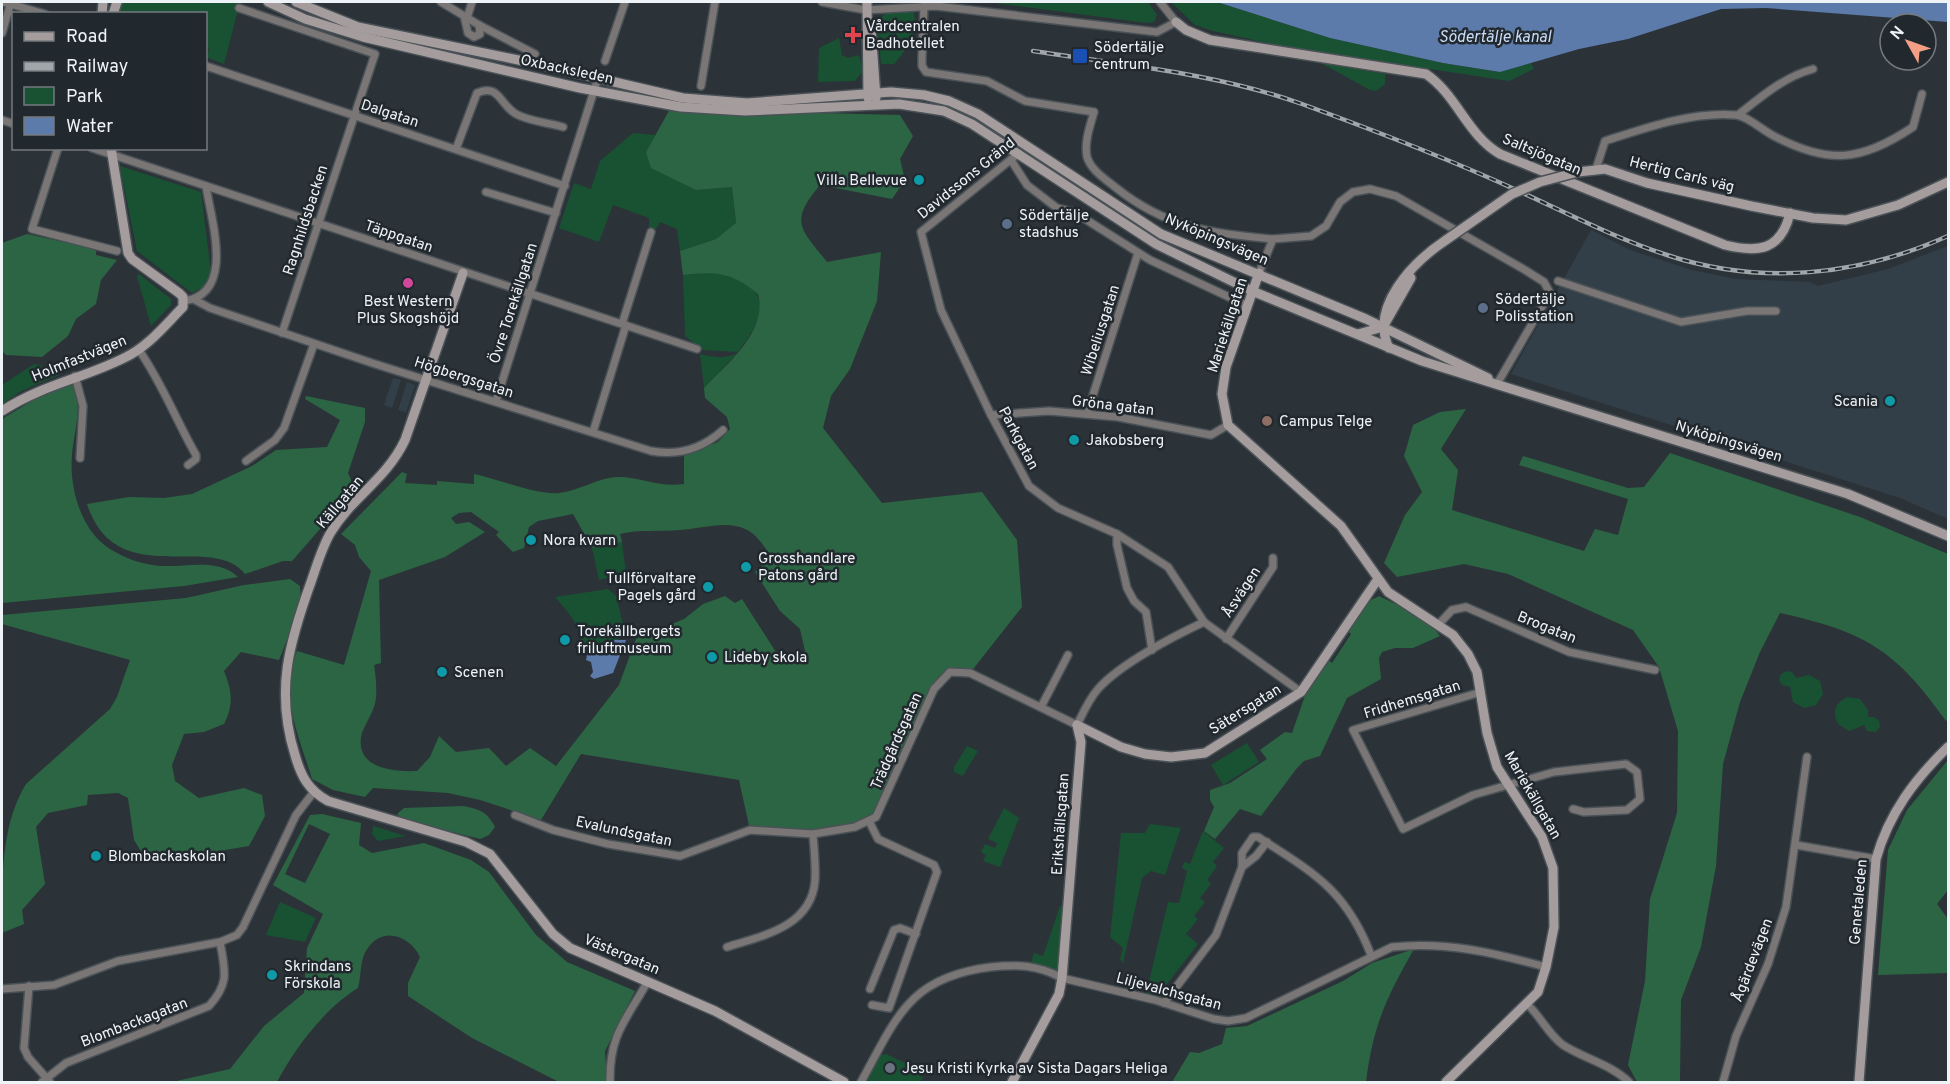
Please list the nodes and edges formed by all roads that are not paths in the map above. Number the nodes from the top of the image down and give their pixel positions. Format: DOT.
graph roads {
  1 [pos="8,2"];
  2 [pos="268,2"];
  3 [pos="296,2"];
  4 [pos="441,2"];
  5 [pos="472,2"];
  6 [pos="625,2"];
  7 [pos="715,2"];
  8 [pos="822,2"];
  9 [pos="1160,2"];
  10 [pos="867,6"];
  11 [pos="924,6"];
  12 [pos="238,8"];
  13 [pos="39,12"];
  14 [pos="465,17"];
  15 [pos="1176,22"];
  16 [pos="479,25"];
  17 [pos="2,33"];
  18 [pos="535,54"];
  19 [pos="605,62"];
  20 [pos="207,66"];
  21 [pos="1813,69"];
  22 [pos="598,78"];
  23 [pos="701,86"];
  24 [pos="594,91"];
  25 [pos="872,92"];
  26 [pos="1922,94"];
  27 [pos="872,104"];
  28 [pos="1738,114"];
  29 [pos="354,116"];
  30 [pos="563,127"];
  31 [pos="1028,145"];
  32 [pos="456,149"];
  33 [pos="57,150"];
  34 [pos="111,152"];
  35 [pos="1014,157"];
  36 [pos="1596,169"];
  37 [pos="1948,182"];
  38 [pos="206,186"];
  39 [pos="565,186"];
  40 [pos="486,192"];
  41 [pos="556,213"];
  42 [pos="1790,213"];
  43 [pos="317,223"];
  44 [pos="651,232"];
  45 [pos="921,232"];
  46 [pos="1273,239"];
  47 [pos="117,251"];
  48 [pos="1138,253"];
  49 [pos="1425,258"];
  50 [pos="463,273"];
  51 [pos="1259,273"];
  52 [pos="1558,281"];
  53 [pos="1252,291"];
  54 [pos="528,294"];
  55 [pos="195,300"];
  56 [pos="184,301"];
  57 [pos="1246,305"];
  58 [pos="1388,305"];
  59 [pos="1776,311"];
  60 [pos="1366,319"];
  61 [pos="624,324"];
  62 [pos="1383,327"];
  63 [pos="282,333"];
  64 [pos="1356,334"];
  65 [pos="314,344"];
  66 [pos="1389,348"];
  67 [pos="697,349"];
  68 [pos="139,350"];
  69 [pos="75,376"];
  70 [pos="426,379"];
  71 [pos="1497,384"];
  72 [pos="496,401"];
  73 [pos="2,411"];
  74 [pos="1087,414"];
  75 [pos="991,416"];
  76 [pos="1228,425"];
  77 [pos="723,430"];
  78 [pos="593,432"];
  79 [pos="80,458"];
  80 [pos="246,461"];
  81 [pos="188,465"];
  82 [pos="1117,534"];
  83 [pos="1948,536"];
  84 [pos="1273,558"];
  85 [pos="1378,579"];
  86 [pos="1204,622"];
  87 [pos="1438,625"];
  88 [pos="1227,639"];
  89 [pos="1152,650"];
  90 [pos="1068,655"];
  91 [pos="1655,670"];
  92 [pos="1301,692"];
  93 [pos="1481,692"];
  94 [pos="1041,707"];
  95 [pos="1077,725"];
  96 [pos="1948,747"];
  97 [pos="1808,757"];
  98 [pos="1509,787"];
  99 [pos="313,793"];
  100 [pos="1573,809"];
  101 [pos="515,815"];
  102 [pos="869,821"];
  103 [pos="813,834"];
  104 [pos="1267,842"];
  105 [pos="1796,845"];
  106 [pos="1876,859"];
  107 [pos="1242,867"];
  108 [pos="916,934"];
  109 [pos="220,942"];
  110 [pos="727,947"];
  111 [pos="1371,955"];
  112 [pos="1546,967"];
  113 [pos="1062,978"];
  114 [pos="648,981"];
  115 [pos="29,986"];
  116 [pos="2,989"];
  117 [pos="870,989"];
  118 [pos="1164,1003"];
  119 [pos="872,1005"];
  120 [pos="1528,1005"];
  121 [pos="46,1081"];
  122 [pos="610,1083"];
  123 [pos="844,1083"];
  124 [pos="861,1083"];
  125 [pos="1012,1083"];
  126 [pos="1446,1083"];
  127 [pos="1629,1083"];
  128 [pos="1723,1083"];
  129 [pos="1859,1083"];
  1 -- 13 [label="street"];
  1 -- 17 [label="street"];
  2 -- 24 [label="main road, Oxbacksleden"];
  3 -- 22 [label="main road, Oxbacksleden"];
  4 -- 14 [label="street"];
  5 -- 14 [label="street"];
  6 -- 19 [label="street"];
  7 -- 23 [label="street"];
  8 -- 10 [label="street"];
  9 -- 15 [label="street, Saltsjögatan"];
  10 -- 11 [label="street"];
  10 -- 25 [label="main road"];
  11 -- 15 [label="street"];
  11 -- 46 [label="street"];
  12 -- 29 [label="street, Ragnhildsbacken"];
  14 -- 16 [label="street"];
  14 -- 16 [label="street"];
  15 -- 42 [label="main road, Saltsjögatan"];
  16 -- 18 [label="street"];
  20 -- 29 [label="street, Dalgatan"];
  21 -- 28 [label="street"];
  22 -- 24 [label="street, Övre Torekällgatan"];
  22 -- 25 [label="main road, Oxbacksleden"];
  24 -- 27 [label="main road, Oxbacksleden"];
  24 -- 39 [label="street, Övre Torekällgatan"];
  25 -- 27 [label="main road"];
  25 -- 31 [label="main road, Nyköpingsvägen"];
  26 -- 28 [label="street"];
  27 -- 35 [label="main road, Nyköpingsvägen"];
  28 -- 36 [label="street"];
  29 -- 32 [label="street, Dalgatan"];
  29 -- 43 [label="street, Ragnhildsbacken"];
  30 -- 32 [label="street"];
  31 -- 35 [label="street, Davidssons Gränd"];
  31 -- 51 [label="main road, Nyköpingsvägen"];
  32 -- 39 [label="street, Dalgatan"];
  33 -- 47 [label="street"];
  34 -- 38 [label="street, Täppgatan"];
  34 -- 56 [label="main road"];
  35 -- 45 [label="street, Davidssons Gränd"];
  35 -- 48 [label="street"];
  35 -- 53 [label="main road, Nyköpingsvägen"];
  36 -- 42 [label="main road, Hertig Carls väg"];
  36 -- 49 [label="main road, Hertig Carls väg, bridge"];
  37 -- 42 [label="main road, Hertig Carls väg"];
  38 -- 43 [label="street, Täppgatan"];
  38 -- 55 [label="street"];
  39 -- 41 [label="street, Övre Torekällgatan"];
  40 -- 41 [label="street"];
  41 -- 54 [label="street, Övre Torekällgatan"];
  43 -- 50 [label="street, Täppgatan"];
  43 -- 63 [label="street, Ragnhildsbacken"];
  44 -- 61 [label="street"];
  45 -- 75 [label="street, Parkgatan"];
  46 -- 51 [label="street"];
  46 -- 71 [label="street"];
  48 -- 57 [label="street"];
  48 -- 74 [label="street, Wibeliusgatan"];
  49 -- 58 [label="main road, Hertig Carls väg"];
  49 -- 62 [label="main road, Hertig Carls väg"];
  50 -- 54 [label="street, Täppgatan"];
  50 -- 70 [label="main road, Källgatan"];
  51 -- 53 [label="main road, Mariekällgatan"];
  51 -- 60 [label="main road, Nyköpingsvägen"];
  52 -- 59 [label="street"];
  53 -- 57 [label="main road, Mariekällgatan"];
  53 -- 64 [label="main road, Nyköpingsvägen"];
  54 -- 61 [label="street, Täppgatan"];
  54 -- 72 [label="street, Övre Torekällgatan"];
  55 -- 56 [label="street"];
  55 -- 63 [label="street, Högbergsgatan"];
  56 -- 68 [label="main road, Holmfastvägen"];
  57 -- 76 [label="main road, Mariekällgatan"];
  58 -- 60 [label="main road, Hertig Carls väg"];
  58 -- 62 [label="main road, Hertig Carls väg"];
  60 -- 62 [label="main road, Nyköpingsvägen"];
  61 -- 67 [label="street, Täppgatan"];
  61 -- 78 [label="street"];
  62 -- 64 [label="main road"];
  62 -- 66 [label="main road, Hertig Carls väg"];
  62 -- 71 [label="main road, Nyköpingsvägen"];
  63 -- 65 [label="street, Högbergsgatan"];
  64 -- 66 [label="main road, Nyköpingsvägen"];
  65 -- 70 [label="street, Högbergsgatan"];
  65 -- 80 [label="street"];
  66 -- 71 [label="main road, Nyköpingsvägen"];
  68 -- 69 [label="main road, Holmfastvägen"];
  68 -- 81 [label="street"];
  69 -- 73 [label="main road, Holmfastvägen"];
  69 -- 79 [label="street"];
  70 -- 72 [label="street, Högbergsgatan"];
  70 -- 99 [label="main road, Källgatan"];
  71 -- 83 [label="main road, Nyköpingsvägen"];
  72 -- 78 [label="street, Högbergsgatan"];
  74 -- 75 [label="street, Gröna gatan"];
  74 -- 76 [label="street, Gröna gatan"];
  75 -- 82 [label="street, Parkgatan"];
  76 -- 85 [label="main road, Mariekällgatan"];
  77 -- 78 [label="street, Högbergsgatan"];
  82 -- 86 [label="street, Parkgatan"];
  82 -- 89 [label="street"];
  84 -- 88 [label="street, Åsvägen"];
  85 -- 87 [label="main road, Mariekällgatan"];
  85 -- 92 [label="main road, Sätersgatan"];
  86 -- 88 [label="street, Parkgatan"];
  86 -- 89 [label="street"];
  87 -- 91 [label="street, Brogatan"];
  87 -- 93 [label="main road, Mariekällgatan"];
  88 -- 92 [label="street, Parkgatan"];
  89 -- 95 [label="street"];
  90 -- 94 [label="street"];
  92 -- 95 [label="main road, Sätersgatan"];
  93 -- 98 [label="main road, Mariekällgatan"];
  93 -- 98 [label="street, Fridhemsgatan"];
  94 -- 95 [label="street"];
  94 -- 102 [label="street, Trädgårdsgatan"];
  95 -- 113 [label="main road, Erikshällsgatan"];
  96 -- 106 [label="main road, Genetaleden"];
  97 -- 105 [label="street, Ågärdevägen"];
  98 -- 100 [label="street"];
  98 -- 112 [label="main road, Mariekällgatan"];
  99 -- 109 [label="street"];
  99 -- 114 [label="main road, Västergatan"];
  101 -- 103 [label="street, Evalundsgatan"];
  102 -- 103 [label="street, Evalundsgatan"];
  102 -- 108 [label="street"];
  103 -- 110 [label="street"];
  104 -- 107 [label="street"];
  104 -- 107 [label="street"];
  104 -- 111 [label="street"];
  105 -- 106 [label="street"];
  105 -- 128 [label="street, Ågärdevägen"];
  106 -- 129 [label="main road, Genetaleden"];
  107 -- 118 [label="street"];
  108 -- 117 [label="street"];
  108 -- 119 [label="street"];
  109 -- 115 [label="street"];
  109 -- 121 [label="street, Blombackagatan"];
  111 -- 112 [label="street, Liljevalchsgatan"];
  111 -- 118 [label="street, Liljevalchsgatan"];
  112 -- 120 [label="main road, Mariekällgatan"];
  113 -- 118 [label="street, Liljevalchsgatan"];
  113 -- 124 [label="street, Liljevalchsgatan"];
  113 -- 125 [label="main road, Erikshällsgatan"];
  114 -- 122 [label="street"];
  114 -- 123 [label="main road, Västergatan"];
  115 -- 116 [label="street"];
  115 -- 121 [label="street"];
  120 -- 126 [label="main road, Mariekällgatan"];
  120 -- 127 [label="street"];
}
